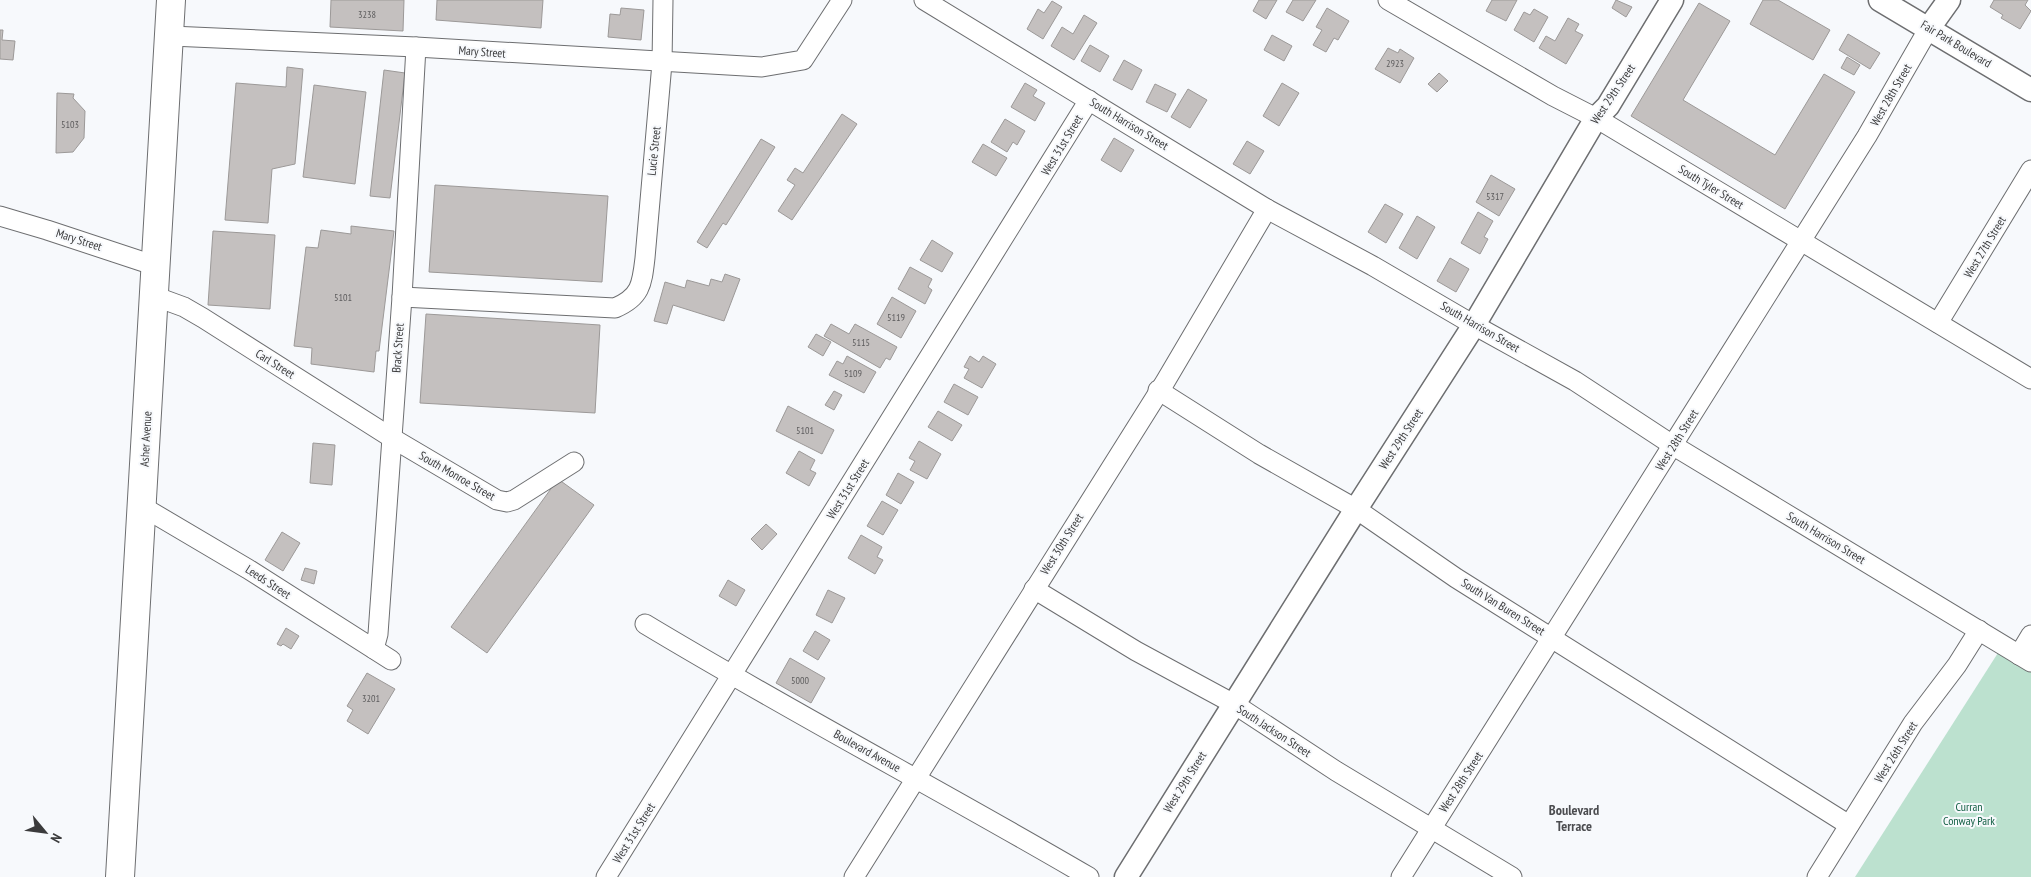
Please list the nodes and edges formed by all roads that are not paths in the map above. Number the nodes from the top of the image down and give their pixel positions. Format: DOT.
graph roads {
  1 [pos="171,0"];
  2 [pos="663,0"];
  3 [pos="842,0"];
  4 [pos="924,0"];
  5 [pos="1388,0"];
  6 [pos="1672,0"];
  7 [pos="1880,0"];
  8 [pos="1949,0"];
  9 [pos="1930,28"];
  10 [pos="171,36"];
  11 [pos="416,47"];
  12 [pos="662,63"];
  13 [pos="2031,90"];
  14 [pos="1089,100"];
  15 [pos="1596,118"];
  16 [pos="2031,170"];
  17 [pos="1267,209"];
  18 [pos="0,216"];
  19 [pos="1800,240"];
  20 [pos="156,266"];
  21 [pos="154,296"];
  22 [pos="402,297"];
  23 [pos="1938,323"];
  24 [pos="1474,325"];
  25 [pos="2031,379"];
  26 [pos="1158,390"];
  27 [pos="392,438"];
  28 [pos="1674,446"];
  29 [pos="574,462"];
  30 [pos="143,507"];
  31 [pos="1356,509"];
  32 [pos="1034,590"];
  33 [pos="645,624"];
  34 [pos="1979,630"];
  35 [pos="2031,634"];
  36 [pos="1553,638"];
  37 [pos="374,649"];
  38 [pos="2025,658"];
  39 [pos="391,660"];
  40 [pos="731,676"];
  41 [pos="1234,704"];
  42 [pos="916,779"];
  43 [pos="1849,825"];
  44 [pos="1431,828"];
  45 [pos="120,877"];
  46 [pos="606,877"];
  47 [pos="854,877"];
  48 [pos="1089,877"];
  49 [pos="1126,877"];
  50 [pos="1401,877"];
  51 [pos="1512,877"];
  52 [pos="1816,877"];
  1 -- 10 [label="main road, Asher Avenue"];
  2 -- 12 [label="street, Lucie Street"];
  3 -- 12 [label="street, Mary Street"];
  4 -- 14 [label="street, South Harrison Street"];
  5 -- 15 [label="street, South Tyler Street"];
  6 -- 15 [label="street, West 29th Street"];
  7 -- 9 [label="street, Fair Park Boulevard"];
  8 -- 9 [label="street, West 28th Street"];
  9 -- 13 [label="street, Fair Park Boulevard"];
  9 -- 19 [label="street, West 28th Street"];
  10 -- 11 [label="street, Mary Street"];
  10 -- 20 [label="main road, Asher Avenue"];
  11 -- 12 [label="street, Mary Street"];
  11 -- 22 [label="street, Brack Street"];
  12 -- 22 [label="street, Lucie Street"];
  14 -- 17 [label="street, South Harrison Street"];
  14 -- 40 [label="street, West 31st Street"];
  15 -- 19 [label="street, South Tyler Street"];
  15 -- 24 [label="street, West 29th Street"];
  16 -- 23 [label="street, West 27th Street"];
  17 -- 24 [label="street, South Harrison Street"];
  17 -- 26 [label="street, West 30th Street"];
  18 -- 20 [label="street, Mary Street"];
  19 -- 23 [label="street, South Tyler Street"];
  19 -- 28 [label="street, West 28th Street"];
  20 -- 21 [label="main road, Asher Avenue"];
  21 -- 27 [label="street, Carl Street"];
  21 -- 30 [label="main road, Asher Avenue"];
  22 -- 27 [label="street, Brack Street"];
  23 -- 25 [label="street, South Tyler Street"];
  24 -- 28 [label="street, South Harrison Street"];
  24 -- 31 [label="street, West 29th Street"];
  26 -- 31 [label="street, South Van Buren Street"];
  26 -- 32 [label="street, West 30th Street"];
  27 -- 29 [label="street, South Monroe Street"];
  27 -- 37 [label="street, Brack Street"];
  28 -- 34 [label="street, South Harrison Street"];
  28 -- 36 [label="street, West 28th Street"];
  30 -- 37 [label="street, Leeds Street"];
  30 -- 45 [label="main road, Asher Avenue"];
  31 -- 36 [label="street, South Van Buren Street"];
  31 -- 41 [label="street, West 29th Street"];
  32 -- 41 [label="street, South Jackson Street"];
  32 -- 42 [label="street, West 30th Street"];
  33 -- 40 [label="street, Boulevard Avenue"];
  34 -- 38 [label="street, South Harrison Street"];
  34 -- 43 [label="street, West 26th Street"];
  35 -- 38 [label="street"];
  36 -- 43 [label="street, South Van Buren Street"];
  36 -- 44 [label="street, West 28th Street"];
  37 -- 39 [label="street, Leeds Street"];
  40 -- 42 [label="street, Boulevard Avenue"];
  40 -- 46 [label="street, West 31st Street"];
  41 -- 44 [label="street, South Jackson Street"];
  41 -- 49 [label="street, West 29th Street"];
  42 -- 47 [label="street, West 30th Street"];
  42 -- 48 [label="street, Boulevard Avenue"];
  43 -- 52 [label="street, West 26th Street"];
  44 -- 50 [label="street, West 28th Street"];
  44 -- 51 [label="street, South Jackson Street"];
}
